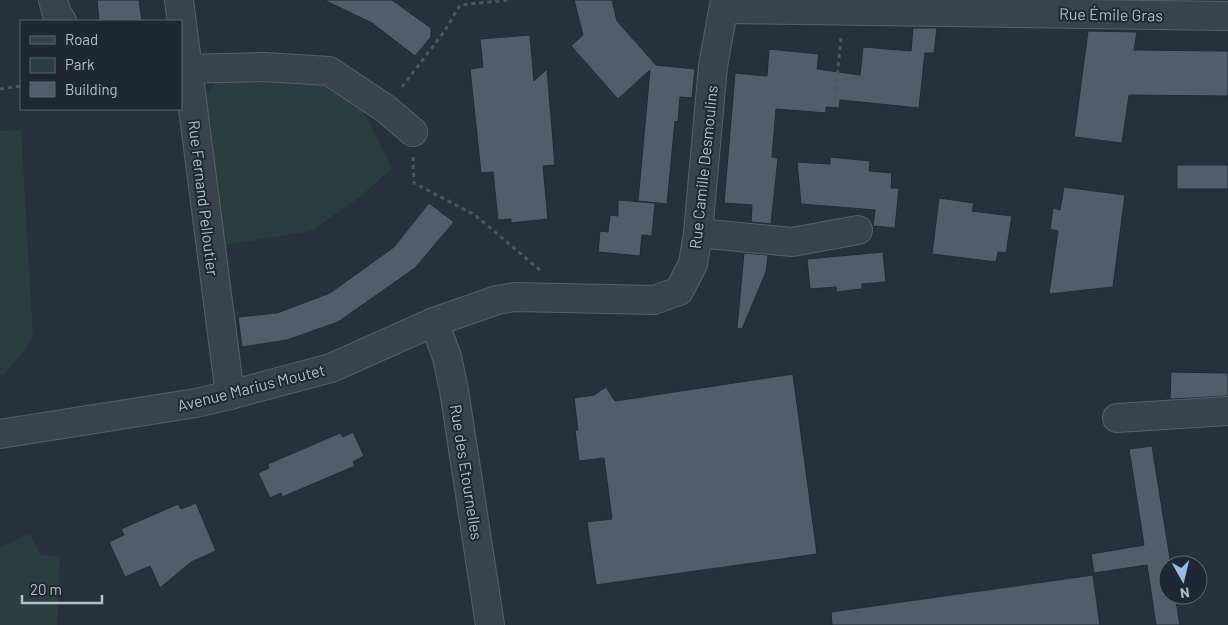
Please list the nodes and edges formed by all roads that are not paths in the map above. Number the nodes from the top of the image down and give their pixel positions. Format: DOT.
graph roads {
  1 [pos="53,0"];
  2 [pos="179,0"];
  3 [pos="725,4"];
  4 [pos="1156,5"];
  5 [pos="852,8"];
  6 [pos="1228,16"];
  7 [pos="61,20"];
  8 [pos="180,20"];
  9 [pos="182,41"];
  10 [pos="184,69"];
  11 [pos="413,132"];
  12 [pos="858,230"];
  13 [pos="698,233"];
  14 [pos="434,322"];
  15 [pos="230,396"];
  16 [pos="1228,410"];
  17 [pos="1118,418"];
  18 [pos="0,434"];
  19 [pos="490,625"];
  1 -- 7 [label="street"];
  2 -- 8 [label="street, Rue Fernand Pelloutier"];
  3 -- 5 [label="street, Rue Émile Gras"];
  3 -- 13 [label="street, Rue Camille Desmoulins"];
  4 -- 5 [label="street, Rue Émile Gras"];
  4 -- 6 [label="street, Rue Émile Gras"];
  9 -- 10 [label="street, Rue Fernand Pelloutier"];
  10 -- 11 [label="street"];
  10 -- 15 [label="street, Rue Fernand Pelloutier"];
  12 -- 13 [label="street"];
  13 -- 14 [label="street, Rue Camille Desmoulins"];
  14 -- 15 [label="street, Avenue Marius Moutet"];
  14 -- 19 [label="street, Rue des Etournelles"];
  15 -- 18 [label="street, Avenue Marius Moutet"];
  16 -- 17 [label="street"];
}
